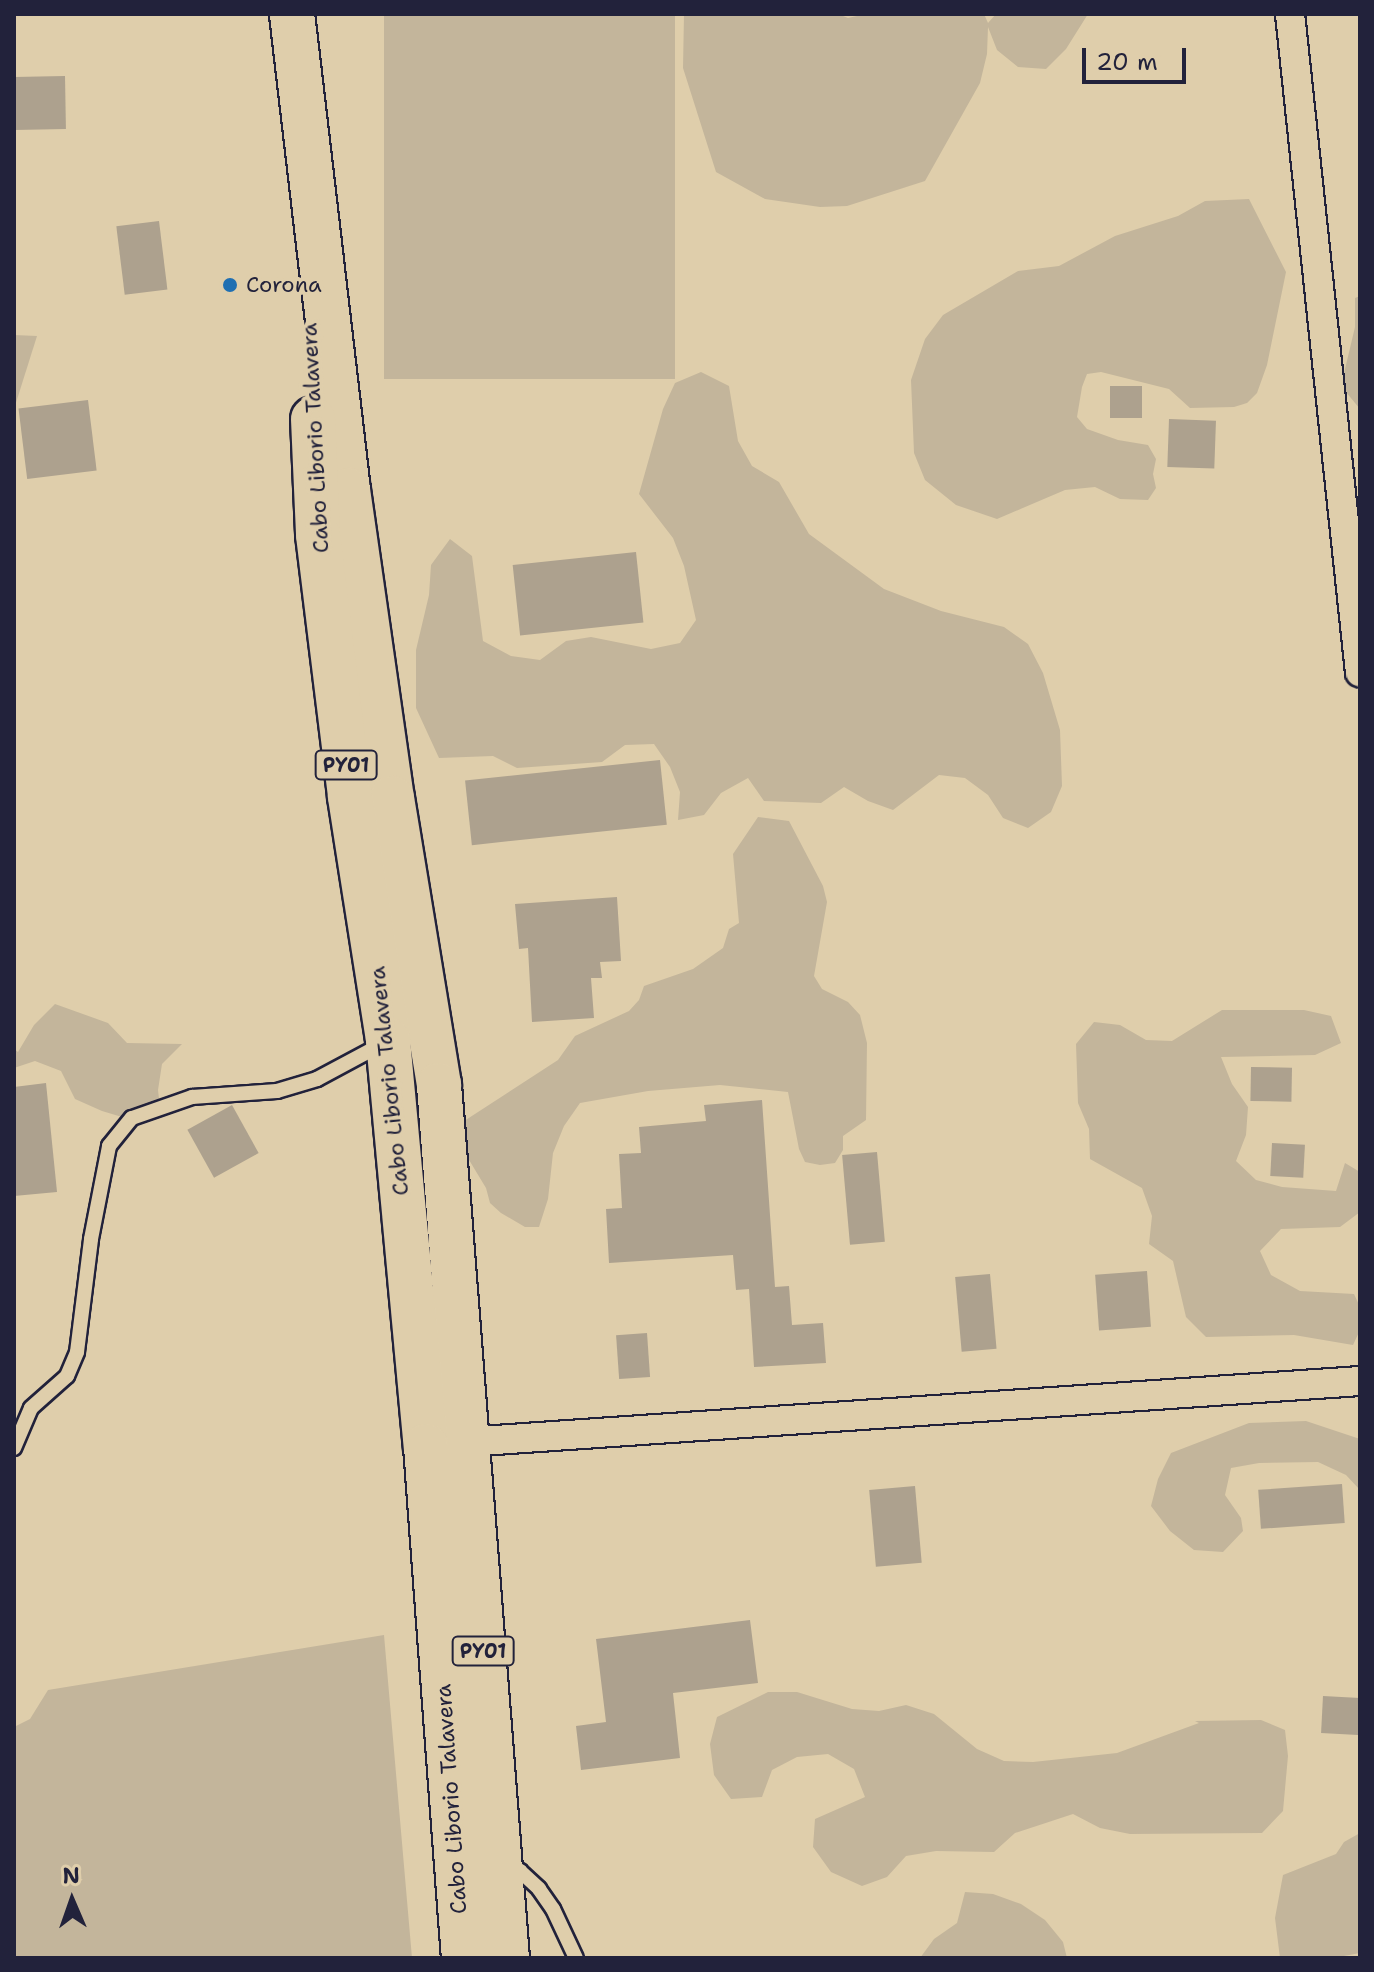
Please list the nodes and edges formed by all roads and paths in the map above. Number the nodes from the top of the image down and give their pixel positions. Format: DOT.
graph roads {
  1 [pos="292,14"];
  2 [pos="1290,14"];
  3 [pos="298,81"];
  4 [pos="1360,672"];
  5 [pos="388,1040"];
  6 [pos="1360,1381"];
  7 [pos="469,1441"];
  8 [pos="426,1446"];
  9 [pos="14,1448"];
  10 [pos="498,1860"];
  11 [pos="455,1863"];
  12 [pos="464,1958"];
  13 [pos="507,1958"];
  14 [pos="576,1958"];
  1 -- 3 [label="highway, PY01"];
  2 -- 4 [label="street"];
  3 -- 5 [label="highway, Cabo Liborio Talavera / PY01"];
  3 -- 7 [label="highway, Cabo Liborio Talavera / PY01"];
  5 -- 8 [label="highway, Cabo Liborio Talavera / PY01"];
  5 -- 9 [label="lane"];
  6 -- 7 [label="street"];
  7 -- 8 [label="street"];
  7 -- 10 [label="highway, Cabo Liborio Talavera / PY01"];
  8 -- 11 [label="highway, Cabo Liborio Talavera / PY01"];
  10 -- 11 [label="highway"];
  10 -- 13 [label="highway, Cabo Liborio Talavera / PY01"];
  10 -- 14 [label="lane"];
  11 -- 12 [label="highway, Cabo Liborio Talavera / PY01"];
}
